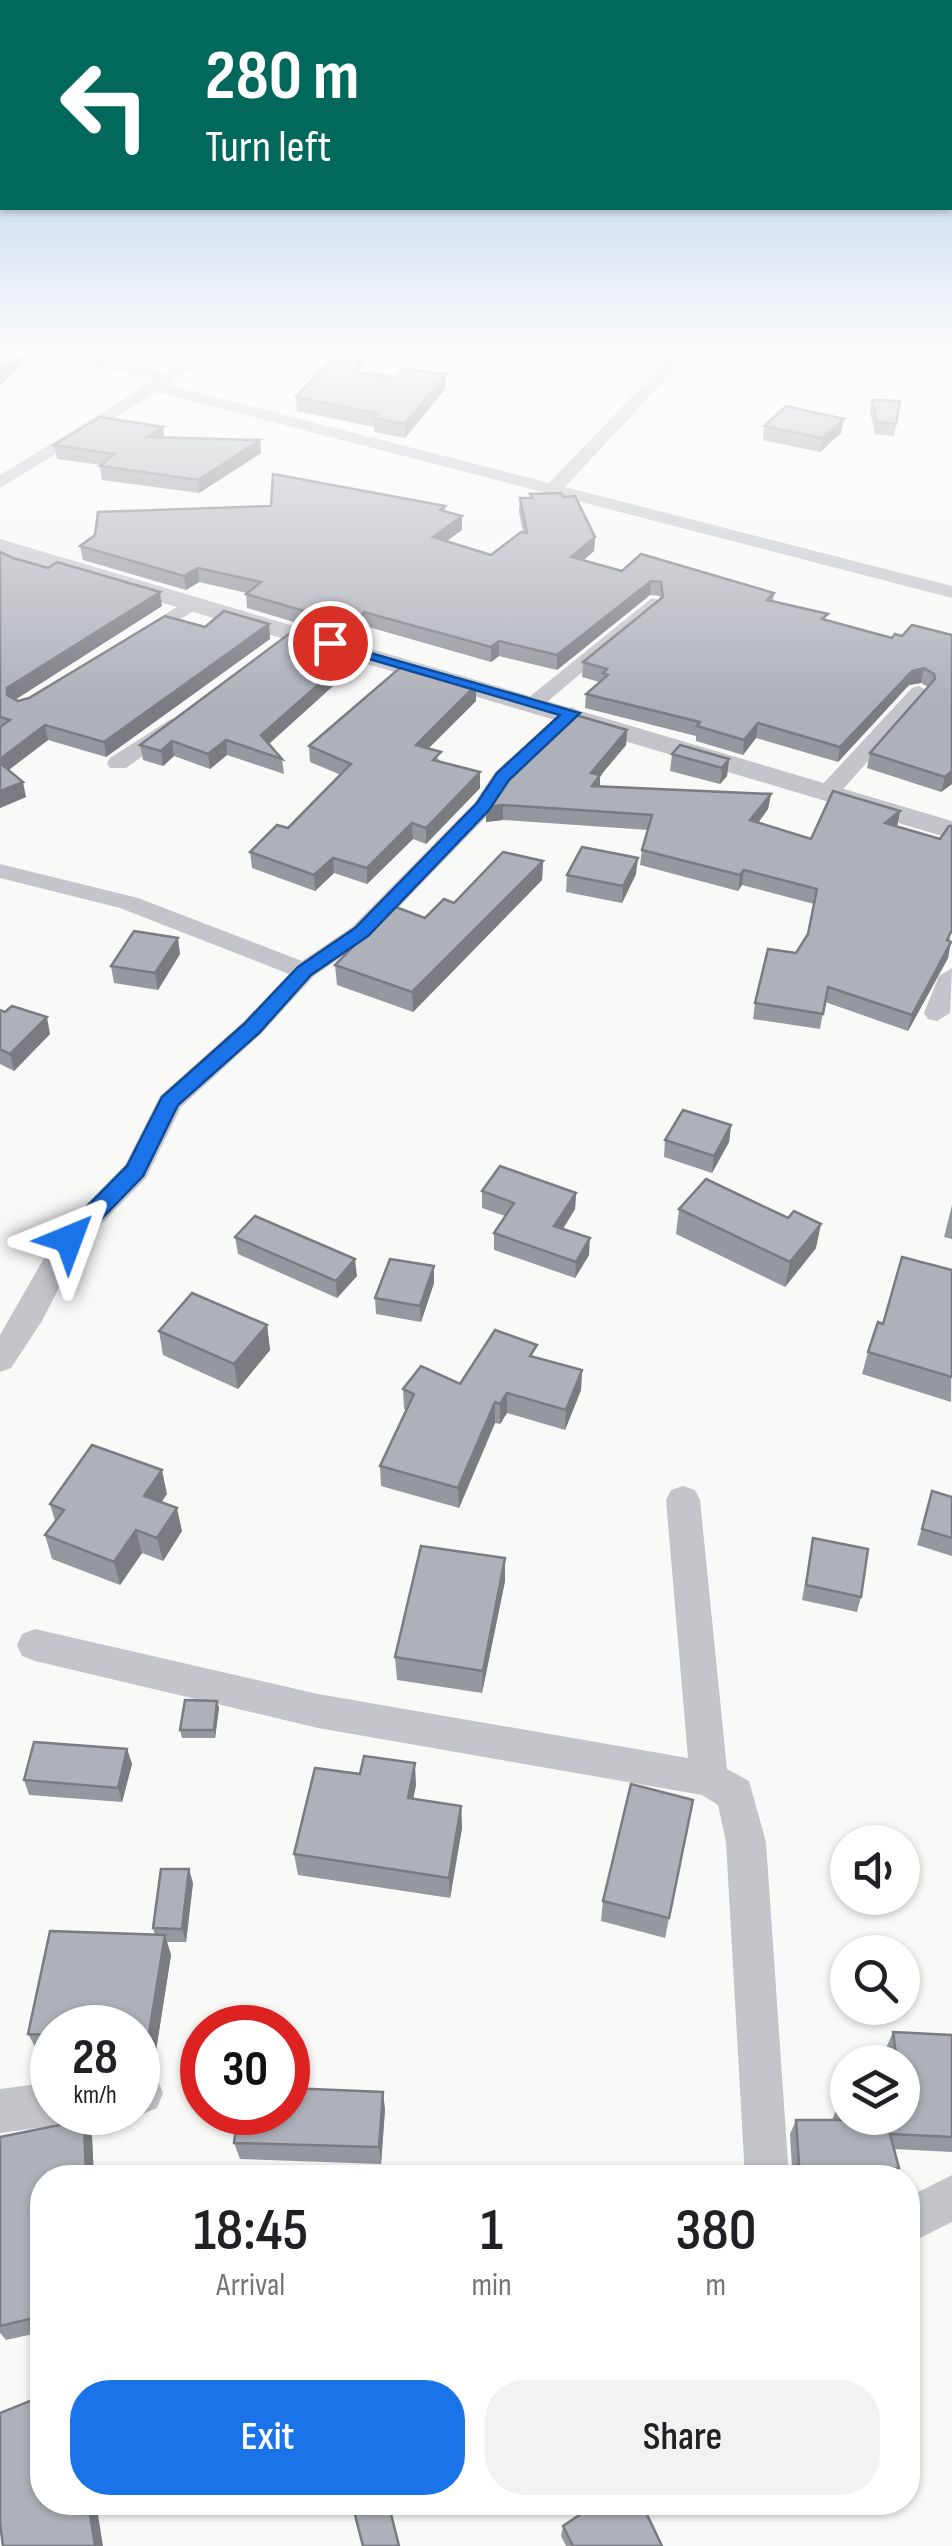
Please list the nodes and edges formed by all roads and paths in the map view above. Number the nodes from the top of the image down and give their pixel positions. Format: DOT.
graph roads {
  1 [pos="25,468"];
  2 [pos="473,468"];
  3 [pos="575,468"];
  4 [pos="0,484"];
  5 [pos="554,490"];
  6 [pos="0,546"];
  7 [pos="952,592"];
  8 [pos="652,604"];
  9 [pos="190,605"];
  10 [pos="293,632"];
  11 [pos="122,645"];
  12 [pos="266,653"];
  13 [pos="919,692"];
  14 [pos="535,702"];
  15 [pos="572,713"];
  16 [pos="181,718"];
  17 [pos="118,764"];
  18 [pos="828,792"];
  19 [pos="952,830"];
  20 [pos="0,871"];
  21 [pos="304,971"];
  22 [pos="952,976"];
  23 [pos="938,1014"];
  24 [pos="0,1360"];
  25 [pos="683,1500"];
  26 [pos="35,1645"];
  27 [pos="709,1778"];
  28 [pos="30,2107"];
  29 [pos="0,2111"];
  30 [pos="765,2165"];
  31 [pos="952,2196"];
  32 [pos="920,2215"];
  1 -- 4 [label="street"];
  2 -- 5 [label="street"];
  3 -- 5 [label="street"];
  5 -- 7 [label="street"];
  6 -- 9 [label="street"];
  8 -- 14 [label="street"];
  9 -- 10 [label="street"];
  9 -- 11 [label="street"];
  10 -- 12 [label="street"];
  10 -- 14 [label="street"];
  13 -- 18 [label="street"];
  14 -- 15 [label="street"];
  15 -- 18 [label="street"];
  15 -- 21 [label="street"];
  16 -- 17 [label="street"];
  18 -- 19 [label="street"];
  20 -- 21 [label="street"];
  21 -- 24 [label="street"];
  22 -- 23 [label="street"];
  25 -- 27 [label="street"];
  26 -- 27 [label="street"];
  27 -- 30 [label="street"];
  28 -- 29 [label="street"];
  31 -- 32 [label="street"];
}
